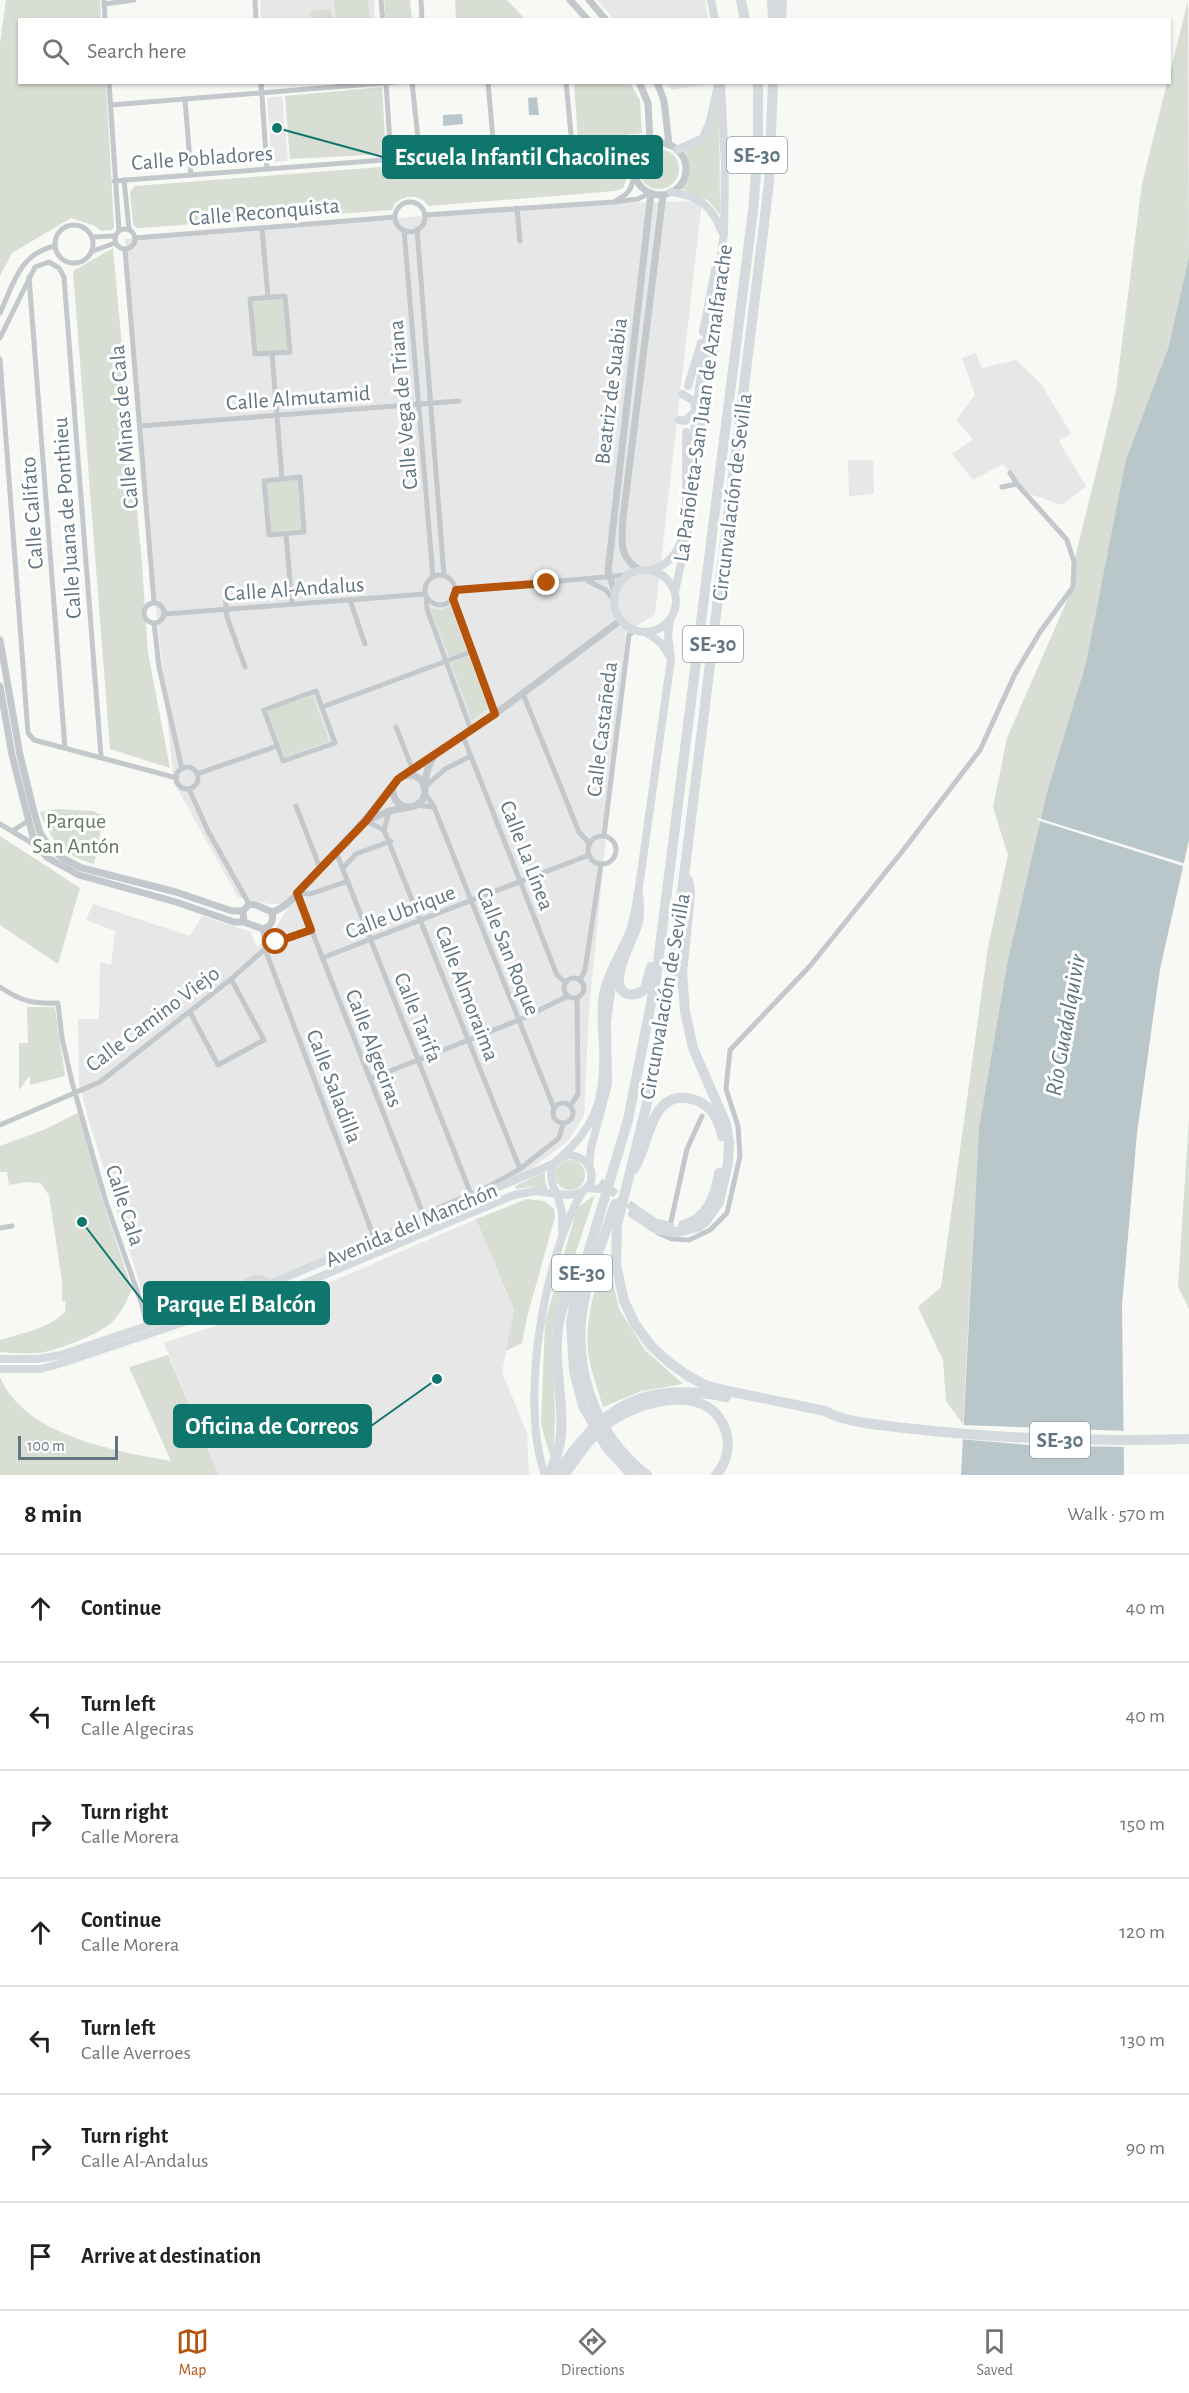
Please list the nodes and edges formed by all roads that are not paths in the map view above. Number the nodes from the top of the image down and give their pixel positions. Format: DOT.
graph roads {
  1 [pos="134,0"];
  2 [pos="255,0"];
  3 [pos="381,0"];
  4 [pos="421,0"];
  5 [pos="570,0"];
  6 [pos="589,0"];
  7 [pos="711,0"];
  8 [pos="741,0"];
  9 [pos="747,0"];
  10 [pos="772,0"];
  11 [pos="782,0"];
  12 [pos="104,2"];
  13 [pos="105,18"];
  14 [pos="256,18"];
  15 [pos="383,18"];
  16 [pos="422,18"];
  17 [pos="586,18"];
  18 [pos="604,18"];
  19 [pos="715,18"];
  20 [pos="745,18"];
  21 [pos="751,18"];
  22 [pos="773,18"];
  23 [pos="781,18"];
  24 [pos="109,84"];
  25 [pos="261,84"];
  26 [pos="374,84"];
  27 [pos="386,84"];
  28 [pos="412,84"];
  29 [pos="488,84"];
  30 [pos="566,84"];
  31 [pos="640,84"];
  32 [pos="658,84"];
  33 [pos="719,84"];
  34 [pos="720,84"];
  35 [pos="753,84"];
  36 [pos="758,84"];
  37 [pos="773,84"];
  38 [pos="780,84"];
  39 [pos="262,93"];
  40 [pos="185,99"];
  41 [pos="111,105"];
  42 [pos="615,142"];
  43 [pos="572,145"];
  44 [pos="669,145"];
  45 [pos="649,146"];
  46 [pos="677,150"];
  47 [pos="494,151"];
  48 [pos="420,157"];
  49 [pos="392,159"];
  50 [pos="634,166"];
  51 [pos="267,169"];
  52 [pos="191,175"];
  53 [pos="634,175"];
  54 [pos="114,180"];
  55 [pos="124,180"];
  56 [pos="769,183"];
  57 [pos="671,192"];
  58 [pos="650,193"];
  59 [pos="663,195"];
  60 [pos="613,202"];
  61 [pos="517,208"];
  62 [pos="725,213"];
  63 [pos="425,215"];
  64 [pos="395,217"];
  65 [pos="750,228"];
  66 [pos="129,229"];
  67 [pos="262,229"];
  68 [pos="417,229"];
  69 [pos="404,230"];
  70 [pos="721,230"];
  71 [pos="119,231"];
  72 [pos="93,237"];
  73 [pos="135,238"];
  74 [pos="115,240"];
  75 [pos="520,241"];
  76 [pos="55,246"];
  77 [pos="125,249"];
  78 [pos="93,251"];
  79 [pos="719,254"];
  80 [pos="29,276"];
  81 [pos="268,297"];
  82 [pos="0,313"];
  83 [pos="0,338"];
  84 [pos="710,347"];
  85 [pos="272,353"];
  86 [pos="0,359"];
  87 [pos="688,386"];
  88 [pos="682,394"];
  89 [pos="459,401"];
  90 [pos="419,404"];
  91 [pos="430,404"];
  92 [pos="696,409"];
  93 [pos="277,416"];
  94 [pos="679,420"];
  95 [pos="140,426"];
  96 [pos="686,432"];
  97 [pos="698,450"];
  98 [pos="1010,473"];
  99 [pos="282,479"];
  100 [pos="1017,484"];
  101 [pos="1002,487"];
  102 [pos="687,514"];
  103 [pos="286,534"];
  104 [pos="639,570"];
  105 [pos="651,570"];
  106 [pos="444,575"];
  107 [pos="628,575"];
  108 [pos="609,576"];
  109 [pos="432,577"];
  110 [pos="583,580"];
  111 [pos="456,590"];
  112 [pos="615,592"];
  113 [pos="675,592"];
  114 [pos="225,593"];
  115 [pos="426,595"];
  116 [pos="453,599"];
  117 [pos="350,600"];
  118 [pos="614,601"];
  119 [pos="154,602"];
  120 [pos="292,604"];
  121 [pos="226,610"];
  122 [pos="165,614"];
  123 [pos="621,620"];
  124 [pos="670,620"];
  125 [pos="154,623"];
  126 [pos="636,630"];
  127 [pos="646,632"];
  128 [pos="0,640"];
  129 [pos="365,644"];
  130 [pos="471,652"];
  131 [pos="671,658"];
  132 [pos="447,661"];
  133 [pos="246,667"];
  134 [pos="0,686"];
  135 [pos="523,694"];
  136 [pos="322,707"];
  137 [pos="495,714"];
  138 [pos="396,727"];
  139 [pos="471,730"];
  140 [pos="463,736"];
  141 [pos="277,746"];
  142 [pos="65,748"];
  143 [pos="434,755"];
  144 [pos="101,756"];
  145 [pos="471,756"];
  146 [pos="412,768"];
  147 [pos="182,769"];
  148 [pos="197,774"];
  149 [pos="404,776"];
  150 [pos="177,778"];
  151 [pos="396,782"];
  152 [pos="424,788"];
  153 [pos="189,789"];
  154 [pos="296,806"];
  155 [pos="413,806"];
  156 [pos="434,807"];
  157 [pos="389,811"];
  158 [pos="32,819"];
  159 [pos="366,821"];
  160 [pos="0,824"];
  161 [pos="384,830"];
  162 [pos="12,831"];
  163 [pos="604,836"];
  164 [pos="391,841"];
  165 [pos="590,844"];
  166 [pos="35,845"];
  167 [pos="51,849"];
  168 [pos="336,852"];
  169 [pos="589,855"];
  170 [pos="601,864"];
  171 [pos="320,868"];
  172 [pos="343,868"];
  173 [pos="686,868"];
  174 [pos="348,880"];
  175 [pos="521,882"];
  176 [pos="669,882"];
  177 [pos="297,893"];
  178 [pos="638,894"];
  179 [pos="471,902"];
  180 [pos="249,904"];
  181 [pos="243,910"];
  182 [pos="272,912"];
  183 [pos="421,920"];
  184 [pos="244,922"];
  185 [pos="263,929"];
  186 [pos="311,930"];
  187 [pos="371,939"];
  188 [pos="265,949"];
  189 [pos="322,958"];
  190 [pos="615,963"];
  191 [pos="231,979"];
  192 [pos="580,980"];
  193 [pos="566,983"];
  194 [pos="0,987"];
  195 [pos="568,996"];
  196 [pos="577,997"];
  197 [pos="190,1012"];
  198 [pos="519,1020"];
  199 [pos="468,1040"];
  200 [pos="418,1060"];
  201 [pos="370,1079"];
  202 [pos="77,1092"];
  203 [pos="570,1106"];
  204 [pos="554,1108"];
  205 [pos="717,1111"];
  206 [pos="702,1116"];
  207 [pos="563,1124"];
  208 [pos="0,1125"];
  209 [pos="562,1156"];
  210 [pos="632,1161"];
  211 [pos="553,1164"];
  212 [pos="519,1169"];
  213 [pos="590,1170"];
  214 [pos="528,1174"];
  215 [pos="628,1178"];
  216 [pos="584,1190"];
  217 [pos="471,1194"];
  218 [pos="557,1194"];
  219 [pos="597,1223"];
  220 [pos="12,1226"];
  221 [pos="651,1226"];
  222 [pos="670,1226"];
  223 [pos="0,1228"];
  224 [pos="562,1234"];
  225 [pos="374,1237"];
  226 [pos="270,1284"];
  227 [pos="240,1293"];
  228 [pos="274,1296"];
  229 [pos="241,1303"];
  230 [pos="147,1326"];
  231 [pos="0,1359"];
  232 [pos="0,1368"];
  233 [pos="704,1388"];
  234 [pos="612,1417"];
  235 [pos="1189,1439"];
  236 [pos="554,1472"];
  237 [pos="632,1475"];
  238 [pos="647,1475"];
  239 [pos="716,1475"];
  1 -- 12 [label="street"];
  2 -- 14 [label="street"];
  3 -- 15 [label="street"];
  4 -- 16 [label="street"];
  5 -- 17 [label="street"];
  6 -- 18 [label="street"];
  7 -- 19 [label="main road"];
  8 -- 20 [label="highway"];
  9 -- 21 [label="highway"];
  10 -- 22 [label="highway"];
  11 -- 23 [label="highway"];
  12 -- 13 [label="street"];
  24 -- 41 [label="street"];
  25 -- 39 [label="street"];
  26 -- 39 [label="street"];
  27 -- 49 [label="street"];
  28 -- 48 [label="street"];
  29 -- 47 [label="street"];
  30 -- 43 [label="street"];
  31 -- 45 [label="street"];
  32 -- 44 [label="street"];
  33 -- 46 [label="main road"];
  34 -- 62 [label="main road, La Pañoleta-San Juan de Aznalfarache"];
  35 -- 65 [label="highway"];
  36 -- 65 [label="highway, Circunvalación de Sevilla / SE-30"];
  37 -- 56 [label="highway, Circunvalación de Sevilla / SE-30"];
  38 -- 56 [label="highway"];
  39 -- 40 [label="street"];
  39 -- 51 [label="street"];
  40 -- 41 [label="street"];
  40 -- 52 [label="street"];
  41 -- 54 [label="street"];
  42 -- 43 [label="street, Calle Pobladores"];
  42 -- 45 [label="street, Calle Pobladores"];
  42 -- 50 [label="street"];
  43 -- 47 [label="street, Calle Pobladores"];
  44 -- 45 [label="street"];
  44 -- 46 [label="street"];
  45 -- 50 [label="street"];
  46 -- 57 [label="street"];
  47 -- 48 [label="street, Calle Pobladores"];
  48 -- 49 [label="street, Calle Pobladores"];
  49 -- 51 [label="street, Calle Pobladores"];
  50 -- 53 [label="street"];
  51 -- 52 [label="street, Calle Pobladores"];
  52 -- 55 [label="street, Calle Pobladores"];
  53 -- 58 [label="street"];
  53 -- 60 [label="street"];
  54 -- 55 [label="street, Calle Pobladores"];
  54 -- 71 [label="street"];
  55 -- 66 [label="street"];
  56 -- 173 [label="highway, Circunvalación de Sevilla / SE-30"];
  57 -- 59 [label="street"];
  57 -- 70 [label="main road"];
  58 -- 59 [label="street"];
  58 -- 60 [label="street"];
  58 -- 108 [label="street, Beatriz de Suabia"];
  59 -- 104 [label="street, Beatriz de Suabia"];
  60 -- 61 [label="street"];
  61 -- 63 [label="street"];
  61 -- 75 [label="street"];
  62 -- 70 [label="main road, La Pañoleta-San Juan de Aznalfarache"];
  62 -- 84 [label="main road, La Pañoleta-San Juan de Aznalfarache"];
  63 -- 64 [label="street"];
  63 -- 68 [label="street"];
  64 -- 67 [label="street, Calle Reconquista"];
  64 -- 69 [label="street"];
  65 -- 176 [label="highway, Circunvalación de Sevilla / SE-30"];
  66 -- 71 [label="street"];
  66 -- 73 [label="street"];
  67 -- 73 [label="street, Calle Reconquista"];
  67 -- 81 [label="street"];
  68 -- 69 [label="street"];
  68 -- 91 [label="street, Calle Vega de Triana"];
  69 -- 90 [label="street, Calle Vega de Triana"];
  70 -- 79 [label="main road, La Pañoleta-San Juan de Aznalfarache"];
  71 -- 74 [label="street"];
  72 -- 74 [label="street"];
  72 -- 76 [label="street"];
  72 -- 78 [label="street"];
  73 -- 77 [label="street"];
  74 -- 77 [label="street"];
  74 -- 78 [label="street"];
  76 -- 78 [label="street"];
  76 -- 82 [label="street"];
  77 -- 95 [label="street, Calle Minas de Cala"];
  79 -- 87 [label="main road"];
  79 -- 92 [label="main road, La Pañoleta-San Juan de Aznalfarache"];
  80 -- 83 [label="street"];
  80 -- 142 [label="street, Calle Califato"];
  80 -- 144 [label="street, Calle Juana de Ponthieu"];
  81 -- 85 [label="street"];
  81 -- 85 [label="street"];
  84 -- 92 [label="main road"];
  84 -- 97 [label="main road, La Pañoleta-San Juan de Aznalfarache"];
  85 -- 93 [label="street"];
  86 -- 142 [label="street"];
  88 -- 92 [label="main road"];
  89 -- 91 [label="street, Calle Almutamid"];
  90 -- 91 [label="street, Calle Almutamid"];
  90 -- 93 [label="street, Calle Almutamid"];
  90 -- 109 [label="street, Calle Vega de Triana"];
  91 -- 106 [label="street, Calle Vega de Triana"];
  92 -- 94 [label="main road"];
  92 -- 97 [label="main road"];
  92 -- 102 [label="main road, La Pañoleta-San Juan de Aznalfarache"];
  93 -- 95 [label="street, Calle Almutamid"];
  93 -- 99 [label="street"];
  95 -- 119 [label="street, Calle Minas de Cala"];
  96 -- 102 [label="main road"];
  97 -- 113 [label="main road, La Pañoleta-San Juan de Aznalfarache"];
  98 -- 100 [label="street"];
  99 -- 103 [label="street"];
  99 -- 103 [label="street"];
  100 -- 101 [label="street"];
  100 -- 221 [label="street"];
  102 -- 105 [label="main road, La Pañoleta-San Juan de Aznalfarache"];
  103 -- 120 [label="street"];
  104 -- 105 [label="main road"];
  104 -- 107 [label="main road"];
  105 -- 113 [label="main road"];
  106 -- 109 [label="street"];
  106 -- 111 [label="street"];
  107 -- 108 [label="street"];
  107 -- 112 [label="main road"];
  108 -- 110 [label="street"];
  108 -- 112 [label="street, Beatriz de Suabia"];
  109 -- 115 [label="street"];
  110 -- 111 [label="street"];
  110 -- 118 [label="street"];
  111 -- 116 [label="street"];
  112 -- 118 [label="main road"];
  113 -- 124 [label="main road"];
  114 -- 121 [label="street"];
  115 -- 116 [label="street"];
  115 -- 117 [label="street, Calle Al-Andalus"];
  115 -- 132 [label="street"];
  116 -- 130 [label="street"];
  117 -- 120 [label="street, Calle Al-Andalus"];
  117 -- 129 [label="street"];
  118 -- 123 [label="main road"];
  119 -- 122 [label="street"];
  119 -- 125 [label="street"];
  120 -- 121 [label="street, Calle Al-Andalus"];
  121 -- 122 [label="street, Calle Al-Andalus"];
  121 -- 133 [label="street"];
  122 -- 125 [label="street"];
  123 -- 126 [label="main road"];
  123 -- 135 [label="street"];
  124 -- 127 [label="main road"];
  124 -- 131 [label="main road"];
  125 -- 147 [label="street"];
  126 -- 127 [label="main road"];
  126 -- 163 [label="street, Calle Castañeda"];
  127 -- 131 [label="main road"];
  128 -- 158 [label="street"];
  130 -- 132 [label="street"];
  130 -- 137 [label="street"];
  131 -- 178 [label="main road"];
  132 -- 136 [label="street"];
  132 -- 139 [label="street"];
  134 -- 158 [label="street"];
  135 -- 137 [label="street"];
  135 -- 165 [label="street"];
  136 -- 141 [label="street"];
  136 -- 141 [label="street"];
  137 -- 139 [label="street"];
  138 -- 146 [label="street"];
  139 -- 140 [label="street"];
  140 -- 143 [label="street"];
  140 -- 145 [label="street, Calle La Línea"];
  141 -- 148 [label="street"];
  142 -- 144 [label="street"];
  143 -- 146 [label="street"];
  143 -- 152 [label="street"];
  144 -- 150 [label="street"];
  145 -- 152 [label="street"];
  145 -- 175 [label="street, Calle La Línea"];
  146 -- 149 [label="street"];
  147 -- 148 [label="street"];
  147 -- 150 [label="street"];
  148 -- 153 [label="street"];
  149 -- 151 [label="street"];
  149 -- 152 [label="street"];
  150 -- 153 [label="street"];
  151 -- 155 [label="street"];
  151 -- 159 [label="street"];
  152 -- 155 [label="street"];
  152 -- 156 [label="street, Calle San Roque"];
  153 -- 180 [label="street"];
  154 -- 171 [label="street"];
  155 -- 156 [label="street"];
  155 -- 157 [label="street"];
  156 -- 179 [label="street, Calle San Roque"];
  157 -- 159 [label="street"];
  157 -- 161 [label="street"];
  158 -- 162 [label="street"];
  158 -- 166 [label="street"];
  158 -- 167 [label="street"];
  159 -- 161 [label="street"];
  159 -- 168 [label="street"];
  160 -- 162 [label="street"];
  161 -- 164 [label="street, Calle Almoraima"];
  162 -- 166 [label="street"];
  163 -- 165 [label="street"];
  163 -- 170 [label="street"];
  164 -- 172 [label="street"];
  164 -- 183 [label="street, Calle Almoraima"];
  165 -- 169 [label="street"];
  166 -- 167 [label="street"];
  166 -- 184 [label="street"];
  167 -- 181 [label="street"];
  168 -- 171 [label="street"];
  168 -- 172 [label="street, Calle Tarifa"];
  169 -- 170 [label="street"];
  169 -- 175 [label="street, Calle Ubrique"];
  170 -- 192 [label="street"];
  171 -- 177 [label="street"];
  172 -- 174 [label="street, Calle Tarifa"];
  173 -- 205 [label="highway"];
  173 -- 210 [label="highway, Circunvalación de Sevilla / SE-30"];
  174 -- 177 [label="street"];
  174 -- 187 [label="street, Calle Tarifa"];
  175 -- 179 [label="street, Calle Ubrique"];
  175 -- 193 [label="street, Calle La Línea"];
  176 -- 178 [label="highway"];
  176 -- 219 [label="highway, Circunvalación de Sevilla / SE-30"];
  177 -- 182 [label="street"];
  177 -- 186 [label="street, Calle Algeciras"];
  178 -- 190 [label="main road"];
  179 -- 183 [label="street, Calle Ubrique"];
  179 -- 198 [label="street, Calle San Roque"];
  180 -- 181 [label="street"];
  180 -- 182 [label="street"];
  181 -- 184 [label="street"];
  182 -- 185 [label="street"];
  183 -- 187 [label="street, Calle Ubrique"];
  183 -- 199 [label="street, Calle Almoraima"];
  184 -- 185 [label="street"];
  185 -- 188 [label="street"];
  186 -- 188 [label="street, Calle Camino Viejo"];
  186 -- 189 [label="street, Calle Algeciras"];
  187 -- 189 [label="street, Calle Ubrique"];
  187 -- 200 [label="street, Calle Tarifa"];
  188 -- 191 [label="street, Calle Camino Viejo"];
  188 -- 225 [label="street, Calle Saladilla"];
  189 -- 201 [label="street, Calle Algeciras"];
  190 -- 209 [label="main road"];
  190 -- 213 [label="main road"];
  191 -- 197 [label="street, Calle Camino Viejo"];
  191 -- 197 [label="street"];
  192 -- 193 [label="street"];
  192 -- 196 [label="street"];
  193 -- 195 [label="street"];
  194 -- 202 [label="street, Calle Cala"];
  195 -- 196 [label="street"];
  195 -- 198 [label="street"];
  196 -- 203 [label="street"];
  197 -- 202 [label="street, Calle Camino Viejo"];
  198 -- 199 [label="street"];
  198 -- 204 [label="street, Calle San Roque"];
  199 -- 200 [label="street"];
  199 -- 212 [label="street, Calle Almoraima"];
  200 -- 201 [label="street"];
  200 -- 217 [label="street, Calle Tarifa"];
  201 -- 217 [label="street, Calle Algeciras"];
  202 -- 208 [label="street, Calle Camino Viejo"];
  202 -- 230 [label="street, Calle Cala"];
  203 -- 204 [label="street"];
  203 -- 207 [label="street"];
  204 -- 207 [label="street"];
  205 -- 215 [label="highway"];
  205 -- 221 [label="highway"];
  205 -- 222 [label="highway"];
  206 -- 222 [label="street"];
  207 -- 212 [label="street"];
  209 -- 211 [label="main road"];
  209 -- 213 [label="main road"];
  210 -- 215 [label="highway, Circunvalación de Sevilla / SE-30"];
  210 -- 238 [label="highway"];
  211 -- 214 [label="main road, Avenida del Manchón"];
  211 -- 218 [label="main road"];
  212 -- 214 [label="street"];
  212 -- 217 [label="street"];
  213 -- 216 [label="main road"];
  213 -- 216 [label="main road"];
  214 -- 225 [label="main road, Avenida del Manchón"];
  215 -- 233 [label="highway, Circunvalación de Sevilla / SE-30"];
  216 -- 218 [label="main road"];
  216 -- 224 [label="main road"];
  218 -- 224 [label="main road"];
  218 -- 228 [label="main road, Avenida del Manchón"];
  219 -- 236 [label="highway"];
  219 -- 237 [label="highway, Circunvalación de Sevilla / SE-30"];
  220 -- 223 [label="street"];
  221 -- 222 [label="main road"];
  224 -- 236 [label="main road"];
  225 -- 226 [label="main road, Avenida del Manchón"];
  226 -- 227 [label="main road"];
  226 -- 228 [label="main road"];
  227 -- 229 [label="main road"];
  227 -- 230 [label="main road"];
  228 -- 229 [label="main road"];
  229 -- 232 [label="main road"];
  230 -- 231 [label="main road"];
  233 -- 234 [label="highway"];
  233 -- 235 [label="highway, Circunvalación de Sevilla / SE-30"];
  234 -- 236 [label="highway"];
  234 -- 239 [label="highway"];
}
